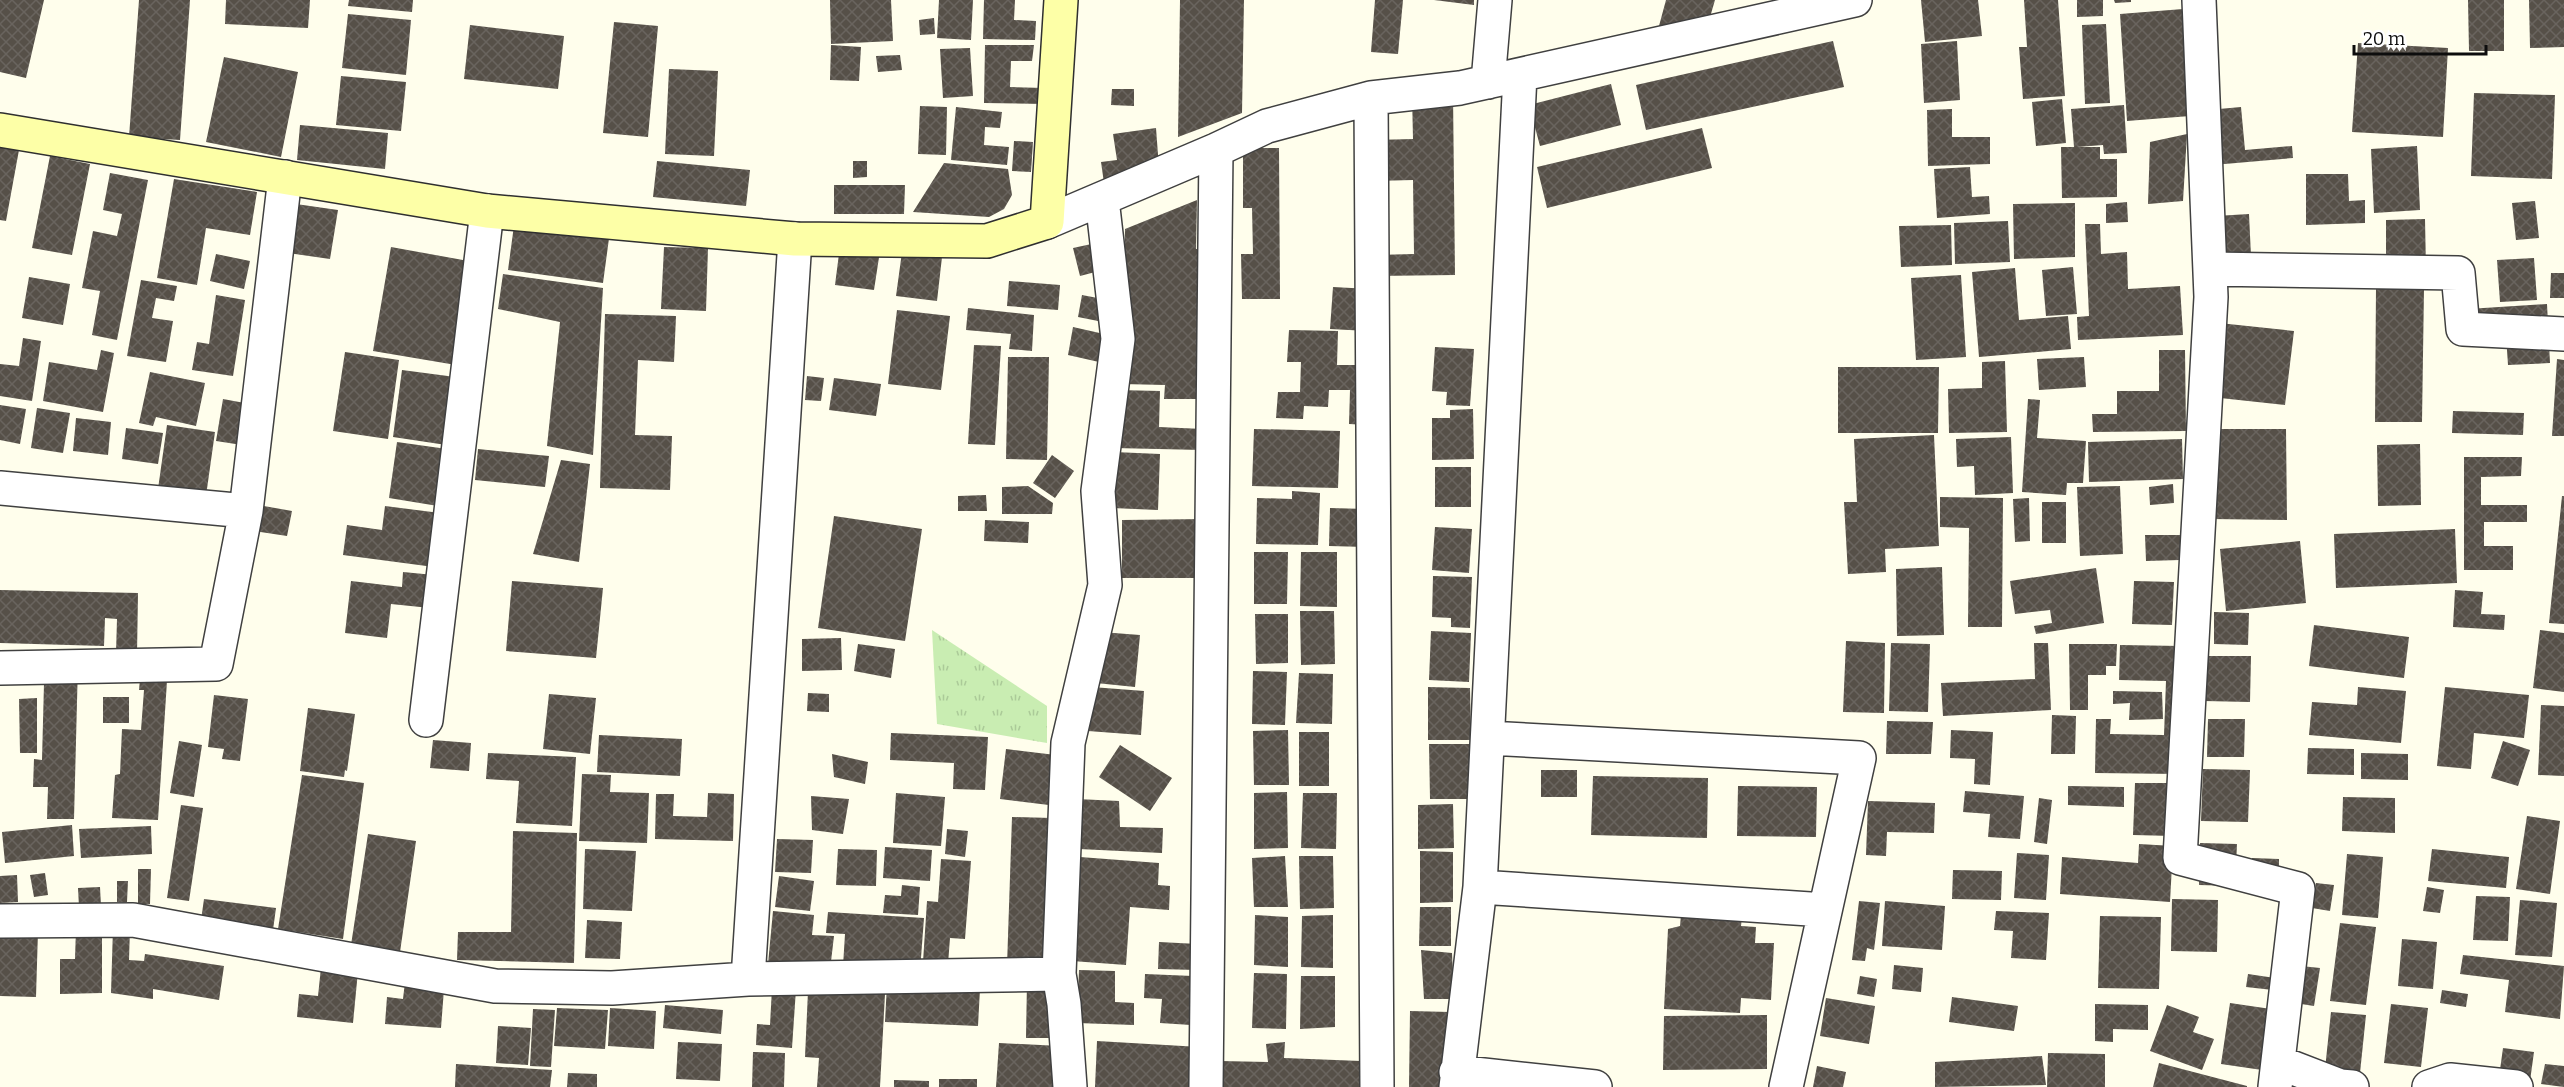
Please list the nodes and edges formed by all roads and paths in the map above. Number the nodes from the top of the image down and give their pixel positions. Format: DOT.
graph roads {
  1 [pos="1061,0"];
  2 [pos="1495,0"];
  3 [pos="1855,0"];
  4 [pos="2199,0"];
  5 [pos="1744,13"];
  6 [pos="1520,75"];
  7 [pos="1488,82"];
  8 [pos="1371,98"];
  9 [pos="0,130"];
  10 [pos="1216,150"];
  11 [pos="285,177"];
  12 [pos="1102,199"];
  13 [pos="487,211"];
  14 [pos="1047,222"];
  15 [pos="795,240"];
  16 [pos="2210,269"];
  17 [pos="2564,334"];
  18 [pos="0,488"];
  19 [pos="246,511"];
  20 [pos="0,668"];
  21 [pos="426,720"];
  22 [pos="1488,738"];
  23 [pos="1480,887"];
  24 [pos="1825,910"];
  25 [pos="0,921"];
  26 [pos="1059,974"];
  27 [pos="748,979"];
  28 [pos="2277,1075"];
  29 [pos="1456,1080"];
  30 [pos="1070,1087"];
  31 [pos="1206,1087"];
  32 [pos="1377,1087"];
  33 [pos="1595,1087"];
  34 [pos="1786,1087"];
  35 [pos="2352,1087"];
  36 [pos="2429,1087"];
  37 [pos="2516,1087"];
  1 -- 14 [label="main road"];
  2 -- 7 [label="street"];
  3 -- 5 [label="street"];
  4 -- 16 [label="street"];
  5 -- 6 [label="street"];
  6 -- 7 [label="street"];
  6 -- 22 [label="street"];
  7 -- 8 [label="street"];
  8 -- 10 [label="street"];
  8 -- 32 [label="street"];
  9 -- 11 [label="main road"];
  10 -- 12 [label="street"];
  10 -- 31 [label="street"];
  11 -- 13 [label="main road"];
  11 -- 19 [label="street"];
  12 -- 14 [label="street"];
  12 -- 26 [label="street"];
  13 -- 15 [label="main road"];
  13 -- 21 [label="street"];
  14 -- 15 [label="main road"];
  15 -- 27 [label="street"];
  16 -- 17 [label="street"];
  16 -- 28 [label="street"];
  18 -- 19 [label="street"];
  19 -- 20 [label="street"];
  22 -- 23 [label="street"];
  22 -- 24 [label="street"];
  23 -- 24 [label="street"];
  23 -- 29 [label="street"];
  24 -- 34 [label="street"];
  25 -- 27 [label="street"];
  26 -- 27 [label="street"];
  26 -- 30 [label="street"];
  28 -- 35 [label="street"];
  29 -- 33 [label="street"];
  36 -- 37 [label="street"];
}
